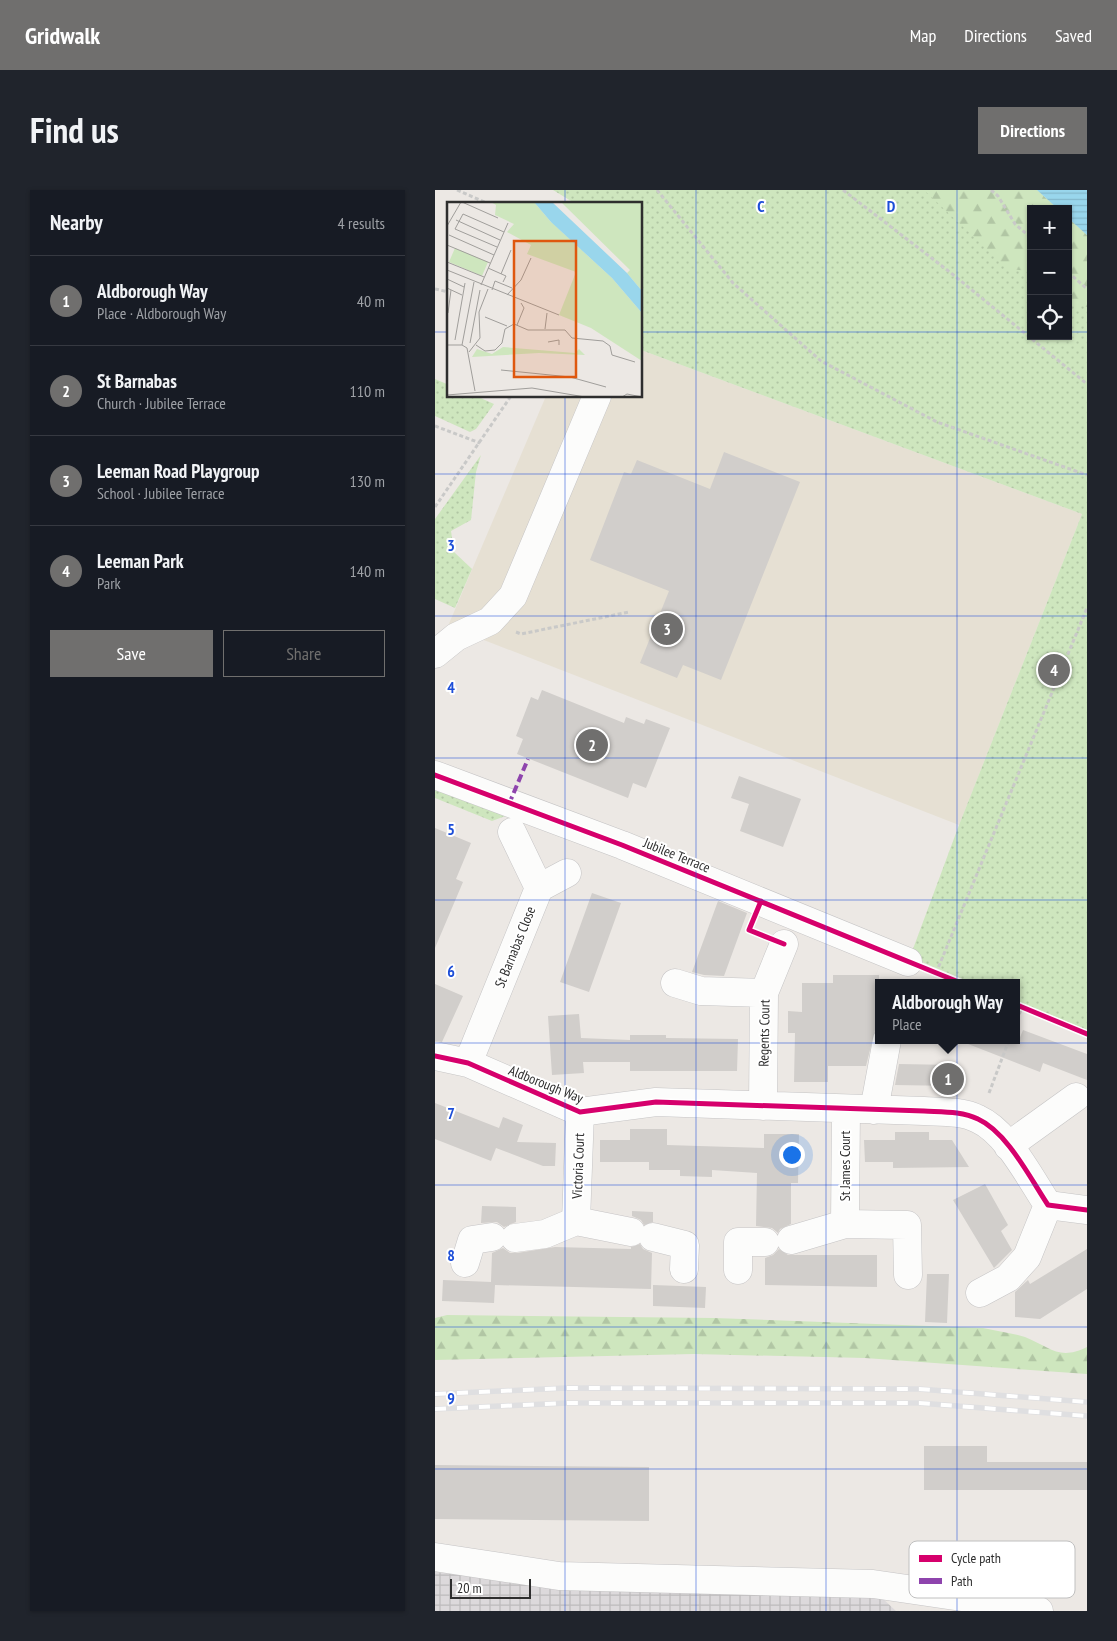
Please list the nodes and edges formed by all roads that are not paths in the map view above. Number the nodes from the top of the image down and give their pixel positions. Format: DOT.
graph roads {
  1 [pos="596,398"];
  2 [pos="435,654"];
  3 [pos="435,775"];
  4 [pos="512,832"];
  5 [pos="567,873"];
  6 [pos="539,888"];
  7 [pos="784,944"];
  8 [pos="908,962"];
  9 [pos="675,983"];
  10 [pos="764,993"];
  11 [pos="886,1044"];
  12 [pos="435,1056"];
  13 [pos="468,1064"];
  14 [pos="1076,1097"];
  15 [pos="763,1106"];
  16 [pos="846,1109"];
  17 [pos="875,1110"];
  18 [pos="580,1112"];
  19 [pos="1008,1146"];
  20 [pos="1048,1205"];
  21 [pos="1087,1210"];
  22 [pos="576,1221"];
  23 [pos="845,1224"];
  24 [pos="465,1263"];
  25 [pos="684,1270"];
  26 [pos="738,1270"];
  27 [pos="907,1275"];
  28 [pos="980,1293"];
  29 [pos="435,1557"];
  30 [pos="909,1598"];
  31 [pos="917,1601"];
  32 [pos="1039,1611"];
  1 -- 2 [label="street"];
  3 -- 8 [label="street, Jubilee Terrace"];
  4 -- 6 [label="street, St Barnabas Close"];
  5 -- 6 [label="street"];
  6 -- 13 [label="street, St Barnabas Close"];
  7 -- 10 [label="street, Regents Court"];
  9 -- 10 [label="street"];
  10 -- 15 [label="street, Regents Court"];
  11 -- 17 [label="street"];
  12 -- 13 [label="street, Aldborough Way"];
  13 -- 18 [label="street, Aldborough Way"];
  14 -- 19 [label="street"];
  15 -- 16 [label="street, Aldborough Way"];
  15 -- 18 [label="street, Aldborough Way"];
  16 -- 17 [label="street, Aldborough Way"];
  16 -- 23 [label="street, St James Court"];
  17 -- 19 [label="street, Aldborough Way"];
  18 -- 22 [label="street, Victoria Court"];
  19 -- 20 [label="street, Aldborough Way"];
  20 -- 21 [label="street"];
  20 -- 28 [label="street"];
  22 -- 24 [label="street"];
  22 -- 25 [label="street"];
  23 -- 26 [label="street"];
  23 -- 27 [label="street"];
  29 -- 30 [label="street"];
  31 -- 32 [label="street"];
}
